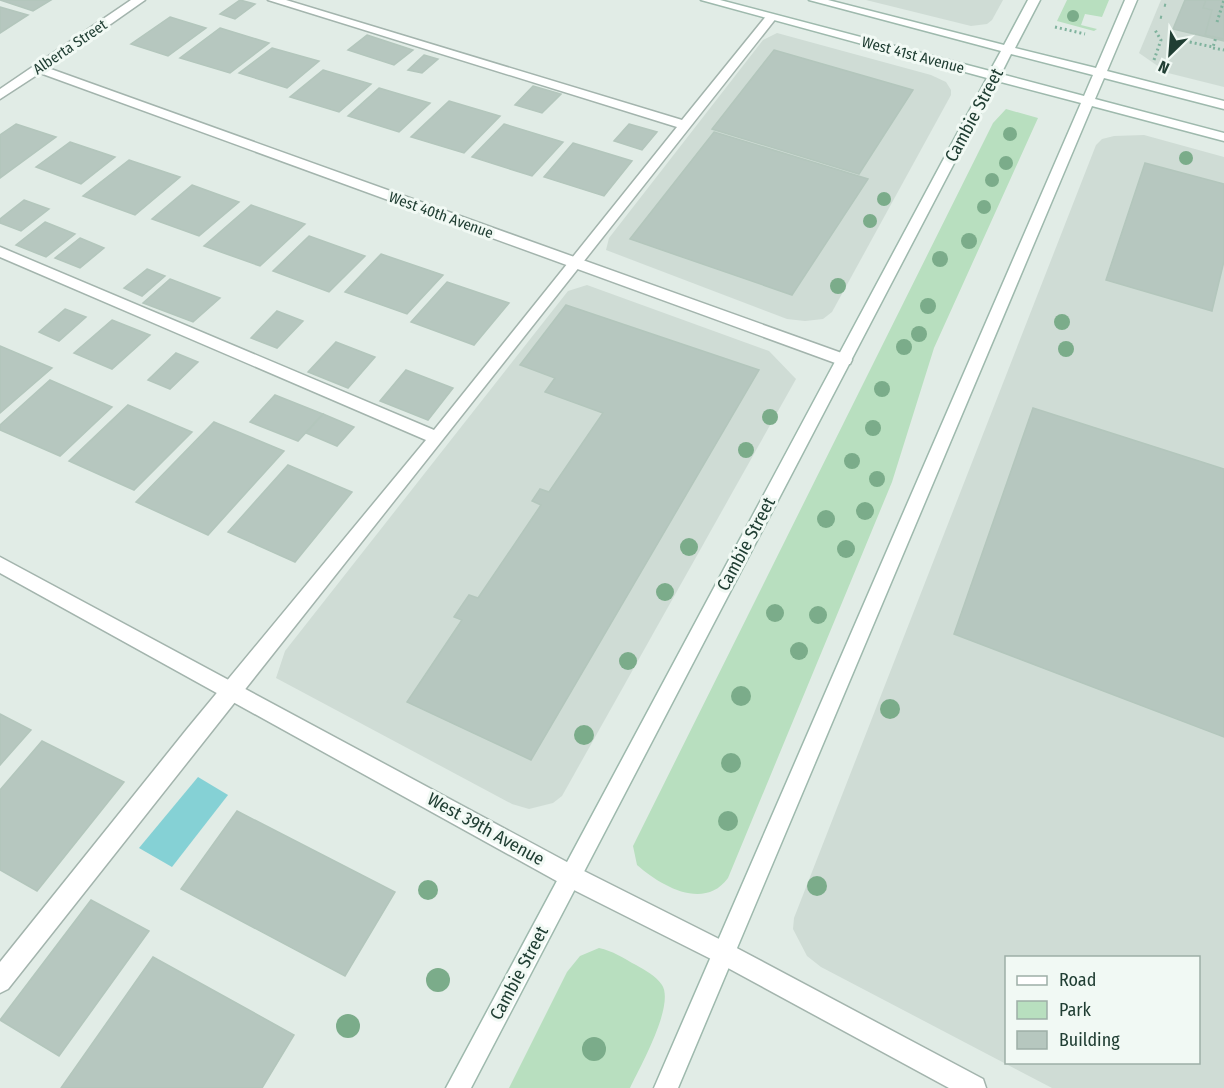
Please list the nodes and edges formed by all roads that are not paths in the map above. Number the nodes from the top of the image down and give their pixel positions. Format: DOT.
graph roads {
  1 [pos="139,0"];
  2 [pos="274,0"];
  3 [pos="706,0"];
  4 [pos="815,0"];
  5 [pos="1035,0"];
  6 [pos="1131,0"];
  7 [pos="771,17"];
  8 [pos="1008,49"];
  9 [pos="39,69"];
  10 [pos="1100,73"];
  11 [pos="994,76"];
  12 [pos="0,94"];
  13 [pos="1087,100"];
  14 [pos="1224,105"];
  15 [pos="685,125"];
  16 [pos="1224,137"];
  17 [pos="0,252"];
  18 [pos="575,263"];
  19 [pos="844,360"];
  20 [pos="437,438"];
  21 [pos="0,564"];
  22 [pos="232,690"];
  23 [pos="570,876"];
  24 [pos="723,953"];
  25 [pos="0,981"];
  26 [pos="458,1088"];
  27 [pos="666,1088"];
  28 [pos="974,1088"];
  1 -- 9 [label="main road, Alberta Street"];
  2 -- 15 [label="main road"];
  3 -- 7 [label="main road, West 41st Avenue"];
  4 -- 8 [label="main road, West 41st Avenue"];
  5 -- 8 [label="main road, Cambie Street"];
  6 -- 10 [label="main road"];
  7 -- 11 [label="main road, West 41st Avenue"];
  7 -- 15 [label="main road"];
  8 -- 10 [label="main road, West 41st Avenue"];
  8 -- 11 [label="main road, Cambie Street"];
  9 -- 12 [label="main road, Alberta Street"];
  9 -- 18 [label="main road, West 40th Avenue"];
  10 -- 13 [label="main road"];
  10 -- 14 [label="main road, West 41st Avenue"];
  11 -- 13 [label="main road, West 41st Avenue"];
  11 -- 19 [label="main road, Cambie Street"];
  13 -- 16 [label="main road, West 41st Avenue"];
  13 -- 24 [label="main road"];
  15 -- 18 [label="main road"];
  17 -- 20 [label="main road"];
  18 -- 19 [label="main road, West 40th Avenue"];
  18 -- 20 [label="main road"];
  19 -- 23 [label="main road, Cambie Street"];
  20 -- 22 [label="main road"];
  21 -- 22 [label="main road, West 39th Avenue"];
  22 -- 23 [label="main road, West 39th Avenue"];
  22 -- 25 [label="main road"];
  23 -- 24 [label="main road, West 39th Avenue"];
  23 -- 26 [label="main road, Cambie Street"];
  24 -- 27 [label="main road"];
  24 -- 28 [label="main road, West 39th Avenue"];
}
